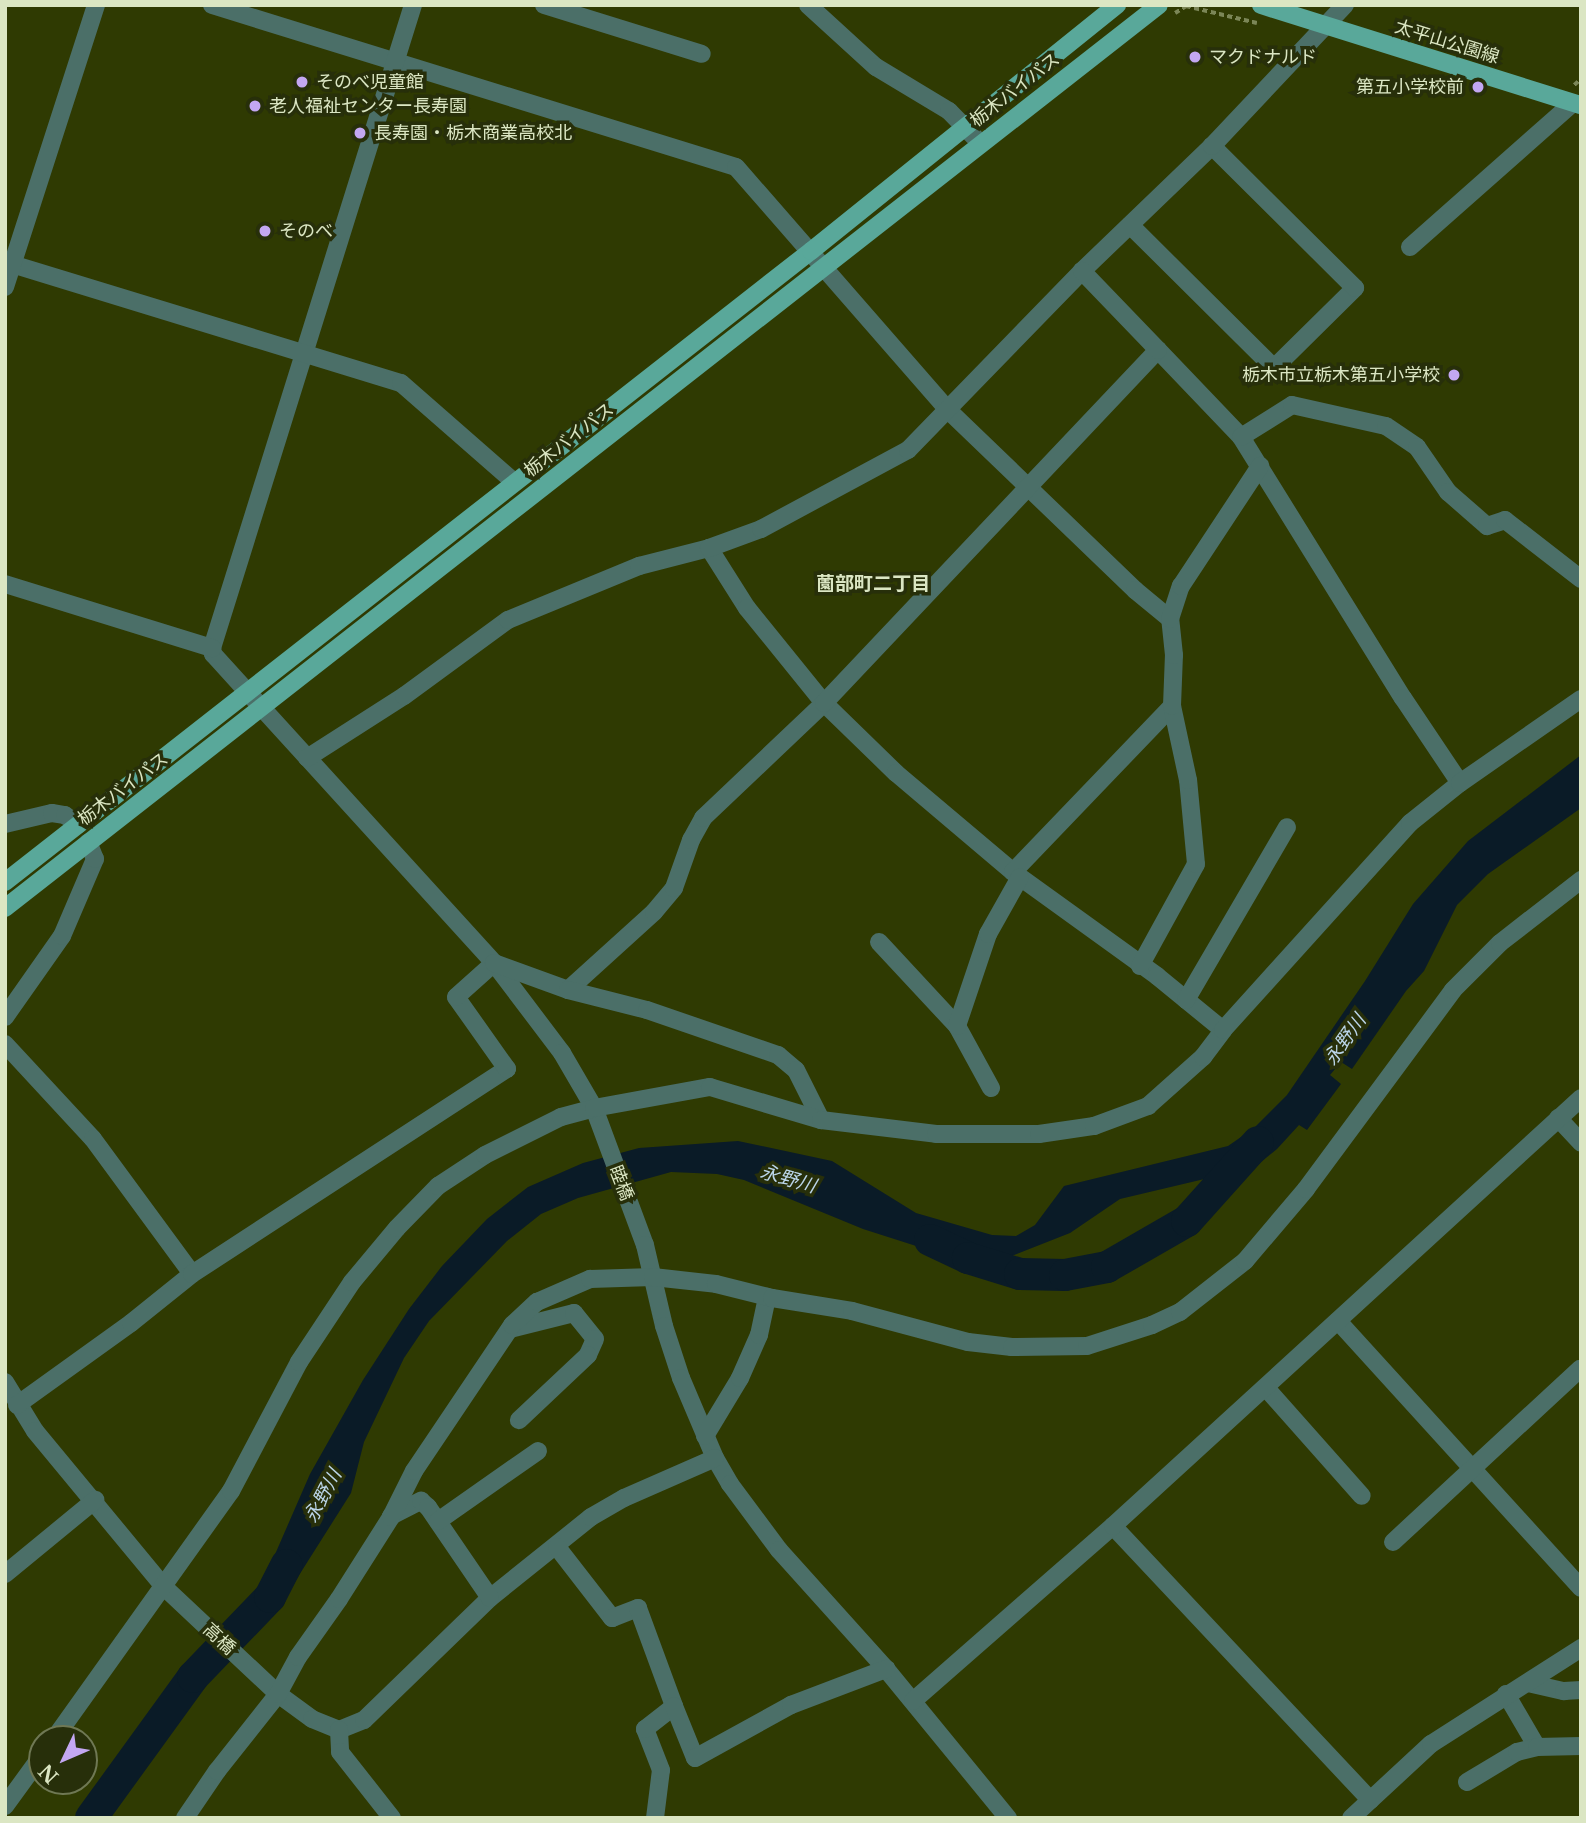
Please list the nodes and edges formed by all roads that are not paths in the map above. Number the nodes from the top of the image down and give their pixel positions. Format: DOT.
graph roads {
  1 [pos="96,5"];
  2 [pos="212,5"];
  3 [pos="413,5"];
  4 [pos="544,5"];
  5 [pos="808,5"];
  6 [pos="1117,5"];
  7 [pos="1261,5"];
  8 [pos="1345,5"];
  9 [pos="1162,12"];
  10 [pos="1324,25"];
  11 [pos="702,54"];
  12 [pos="394,63"];
  13 [pos="1577,104"];
  14 [pos="964,127"];
  15 [pos="980,144"];
  16 [pos="1212,146"];
  17 [pos="1130,225"];
  18 [pos="1410,247"];
  19 [pos="811,251"];
  20 [pos="9,263"];
  21 [pos="824,267"];
  22 [pos="1082,271"];
  23 [pos="5,286"];
  24 [pos="1158,350"];
  25 [pos="302,354"];
  26 [pos="948,410"];
  27 [pos="1241,437"];
  28 [pos="1260,466"];
  29 [pos="514,482"];
  30 [pos="1027,485"];
  31 [pos="709,548"];
  32 [pos="1581,579"];
  33 [pos="5,584"];
  34 [pos="1170,619"];
  35 [pos="212,648"];
  36 [pos="247,693"];
  37 [pos="1581,699"];
  38 [pos="824,703"];
  39 [pos="1172,706"];
  40 [pos="262,709"];
  41 [pos="307,758"];
  42 [pos="1460,783"];
  43 [pos="5,824"];
  44 [pos="78,825"];
  45 [pos="1287,827"];
  46 [pos="88,842"];
  47 [pos="1016,874"];
  48 [pos="1581,880"];
  49 [pos="5,882"];
  50 [pos="5,908"];
  51 [pos="879,942"];
  52 [pos="494,964"];
  53 [pos="1140,966"];
  54 [pos="568,990"];
  55 [pos="1186,1000"];
  56 [pos="5,1017"];
  57 [pos="957,1026"];
  58 [pos="1223,1030"];
  59 [pos="5,1044"];
  60 [pos="991,1088"];
  61 [pos="1581,1098"];
  62 [pos="596,1115"];
  63 [pos="1558,1118"];
  64 [pos="821,1120"];
  65 [pos="1581,1143"];
  66 [pos="192,1274"];
  67 [pos="653,1277"];
  68 [pos="767,1297"];
  69 [pos="1338,1321"];
  70 [pos="510,1329"];
  71 [pos="1580,1369"];
  72 [pos="5,1382"];
  73 [pos="1266,1388"];
  74 [pos="17,1405"];
  75 [pos="519,1420"];
  76 [pos="705,1436"];
  77 [pos="538,1451"];
  78 [pos="715,1458"];
  79 [pos="1472,1469"];
  80 [pos="1362,1496"];
  81 [pos="95,1500"];
  82 [pos="391,1517"];
  83 [pos="438,1521"];
  84 [pos="1113,1526"];
  85 [pos="1393,1542"];
  86 [pos="556,1547"];
  87 [pos="5,1574"];
  88 [pos="1581,1588"];
  89 [pos="169,1592"];
  90 [pos="489,1598"];
  91 [pos="1581,1648"];
  92 [pos="886,1669"];
  93 [pos="1528,1683"];
  94 [pos="1581,1690"];
  95 [pos="278,1694"];
  96 [pos="1506,1695"];
  97 [pos="913,1701"];
  98 [pos="674,1706"];
  99 [pos="65,1725"];
  100 [pos="339,1730"];
  101 [pos="1581,1746"];
  102 [pos="1537,1747"];
  103 [pos="28,1774"];
  104 [pos="5,1782"];
  105 [pos="1467,1782"];
  106 [pos="1370,1800"];
  107 [pos="5,1806"];
  108 [pos="385,1815"];
  109 [pos="186,1818"];
  110 [pos="655,1818"];
  111 [pos="1008,1818"];
  112 [pos="1351,1818"];
  1 -- 20 [label="street"];
  2 -- 12 [label="street"];
  3 -- 12 [label="street"];
  4 -- 11 [label="street"];
  5 -- 14 [label="street"];
  6 -- 14 [label="main road, 栃木バイパス"];
  7 -- 10 [label="main road, 太平山公園線"];
  8 -- 10 [label="street"];
  9 -- 15 [label="main road, 栃木バイパス"];
  10 -- 13 [label="main road, 太平山公園線"];
  10 -- 16 [label="street"];
  12 -- 19 [label="street"];
  12 -- 25 [label="street"];
  13 -- 18 [label="street"];
  14 -- 15 [label="street"];
  14 -- 19 [label="main road, 栃木バイパス"];
  15 -- 21 [label="main road, 栃木バイパス"];
  16 -- 17 [label="street"];
  16 -- 17 [label="street"];
  17 -- 22 [label="street"];
  19 -- 21 [label="street"];
  19 -- 29 [label="main road, 栃木バイパス"];
  20 -- 23 [label="street"];
  20 -- 25 [label="street"];
  21 -- 26 [label="street"];
  21 -- 40 [label="main road, 栃木バイパス"];
  22 -- 24 [label="street"];
  22 -- 26 [label="street"];
  24 -- 27 [label="street"];
  24 -- 30 [label="street"];
  25 -- 29 [label="street"];
  25 -- 35 [label="street"];
  26 -- 30 [label="street"];
  26 -- 31 [label="street"];
  27 -- 28 [label="street"];
  27 -- 32 [label="street"];
  28 -- 34 [label="street"];
  28 -- 42 [label="street"];
  29 -- 36 [label="main road, 栃木バイパス"];
  30 -- 34 [label="street"];
  30 -- 38 [label="street"];
  31 -- 38 [label="street"];
  31 -- 41 [label="street"];
  33 -- 35 [label="street"];
  34 -- 39 [label="street"];
  35 -- 36 [label="street, 睦橋"];
  36 -- 40 [label="street, 睦橋"];
  36 -- 44 [label="main road, 栃木バイパス"];
  37 -- 42 [label="street"];
  38 -- 47 [label="street"];
  38 -- 54 [label="street"];
  39 -- 47 [label="street"];
  39 -- 53 [label="street"];
  40 -- 41 [label="street, 睦橋"];
  40 -- 46 [label="main road, 栃木バイパス"];
  41 -- 52 [label="street, 睦橋"];
  42 -- 58 [label="street"];
  43 -- 44 [label="street"];
  44 -- 49 [label="main road, 栃木バイパス"];
  45 -- 55 [label="street"];
  46 -- 50 [label="main road, 栃木バイパス"];
  46 -- 56 [label="street"];
  47 -- 53 [label="street"];
  47 -- 57 [label="street"];
  48 -- 68 [label="street"];
  51 -- 57 [label="street"];
  52 -- 54 [label="street"];
  52 -- 62 [label="street, 睦橋"];
  52 -- 66 [label="street"];
  53 -- 55 [label="street"];
  54 -- 64 [label="street"];
  55 -- 58 [label="street"];
  57 -- 60 [label="street"];
  58 -- 64 [label="street"];
  59 -- 66 [label="street"];
  61 -- 63 [label="street"];
  62 -- 64 [label="street"];
  62 -- 67 [label="street, 睦橋"];
  62 -- 89 [label="street"];
  63 -- 65 [label="street"];
  63 -- 69 [label="street"];
  66 -- 74 [label="street"];
  67 -- 68 [label="street"];
  67 -- 70 [label="street"];
  67 -- 76 [label="street, 睦橋"];
  68 -- 76 [label="street"];
  69 -- 73 [label="street"];
  69 -- 79 [label="street"];
  70 -- 75 [label="street"];
  70 -- 82 [label="street"];
  71 -- 79 [label="street"];
  72 -- 74 [label="street, 高橋"];
  73 -- 80 [label="street"];
  73 -- 84 [label="street"];
  74 -- 81 [label="street, 高橋"];
  76 -- 78 [label="street, 睦橋"];
  77 -- 83 [label="street"];
  78 -- 86 [label="street"];
  78 -- 92 [label="street, 睦橋"];
  79 -- 85 [label="street"];
  79 -- 88 [label="street"];
  81 -- 87 [label="street"];
  81 -- 89 [label="street, 高橋"];
  82 -- 83 [label="street"];
  82 -- 95 [label="street"];
  83 -- 90 [label="street"];
  84 -- 97 [label="street"];
  84 -- 106 [label="street"];
  86 -- 90 [label="street"];
  86 -- 98 [label="street"];
  89 -- 95 [label="street, 高橋"];
  89 -- 99 [label="street"];
  90 -- 100 [label="street"];
  91 -- 93 [label="street"];
  92 -- 97 [label="street, 睦橋"];
  92 -- 98 [label="street"];
  93 -- 94 [label="street"];
  93 -- 96 [label="street"];
  95 -- 100 [label="street, 高橋"];
  95 -- 109 [label="street"];
  96 -- 102 [label="street"];
  96 -- 106 [label="street"];
  97 -- 111 [label="street, 睦橋"];
  98 -- 110 [label="street"];
  100 -- 108 [label="street"];
  101 -- 102 [label="street"];
  102 -- 105 [label="street"];
  103 -- 104 [label="street"];
  103 -- 107 [label="street"];
  106 -- 112 [label="street"];
}
